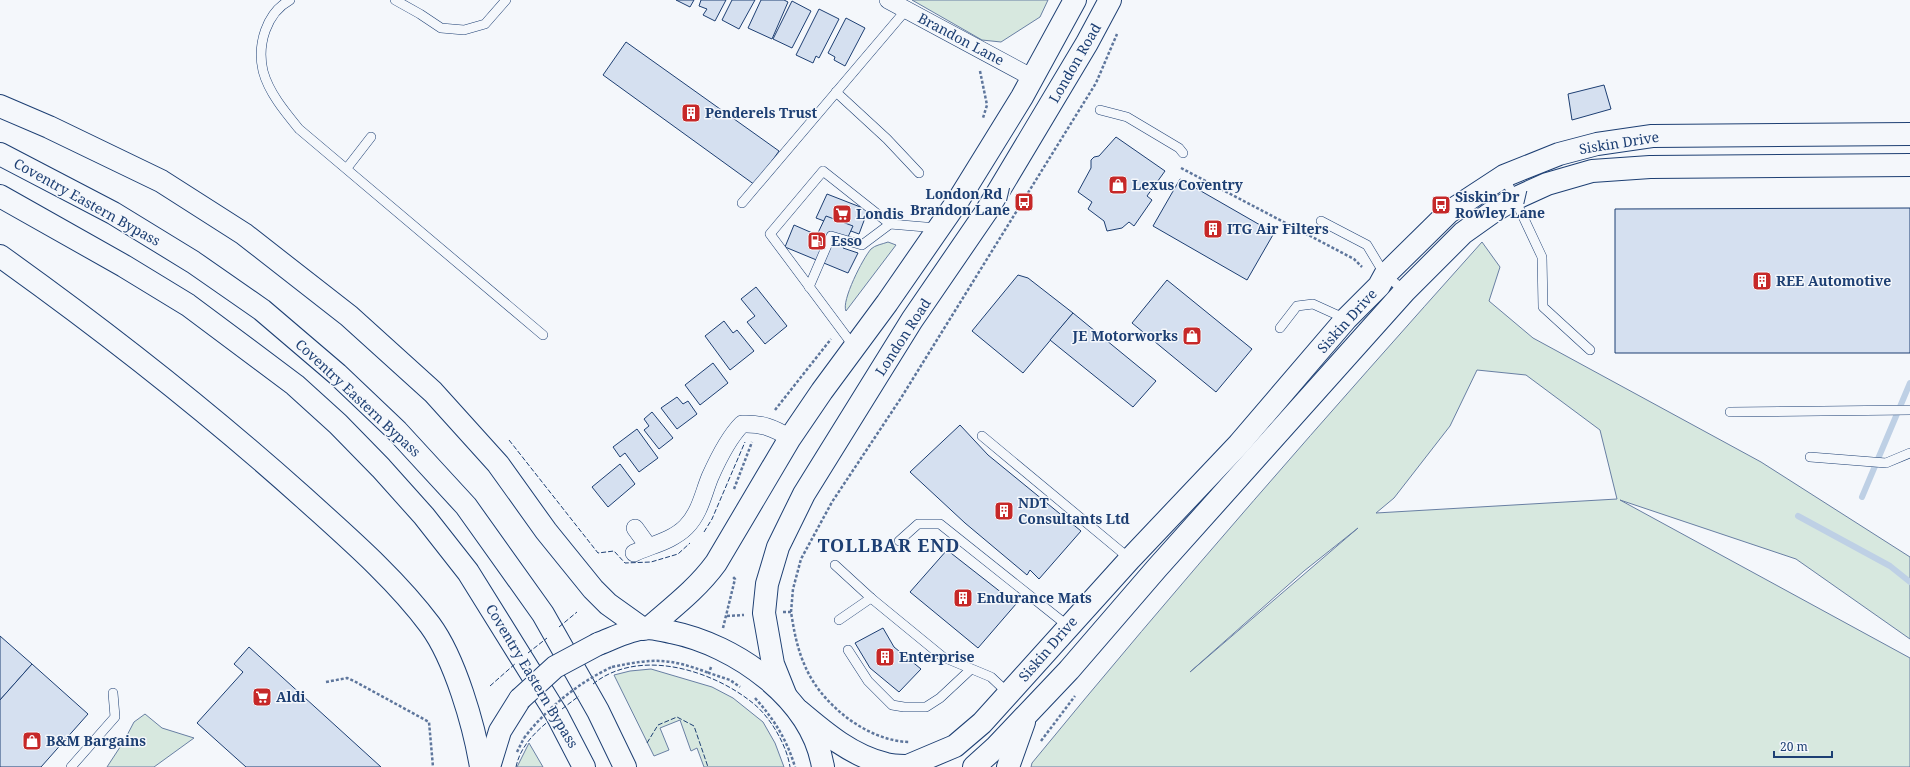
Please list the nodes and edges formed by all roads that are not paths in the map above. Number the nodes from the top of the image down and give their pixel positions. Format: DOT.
graph roads {
  1 [pos="290,0"];
  2 [pos="395,0"];
  3 [pos="506,0"];
  4 [pos="888,0"];
  5 [pos="1075,0"];
  6 [pos="1110,0"];
  7 [pos="906,10"];
  8 [pos="1033,78"];
  9 [pos="836,92"];
  10 [pos="0,106"];
  11 [pos="1100,110"];
  12 [pos="1910,134"];
  13 [pos="371,137"];
  14 [pos="1183,153"];
  15 [pos="0,154"];
  16 [pos="1910,165"];
  17 [pos="347,168"];
  18 [pos="919,173"];
  19 [pos="1504,176"];
  20 [pos="0,196"];
  21 [pos="1514,199"];
  22 [pos="742,203"];
  23 [pos="1321,221"];
  24 [pos="890,224"];
  25 [pos="939,228"];
  26 [pos="0,256"];
  27 [pos="1382,280"];
  28 [pos="809,287"];
  29 [pos="1405,291"];
  30 [pos="1346,319"];
  31 [pos="1280,328"];
  32 [pos="543,335"];
  33 [pos="855,348"];
  34 [pos="1590,350"];
  35 [pos="1910,410"];
  36 [pos="1730,412"];
  37 [pos="982,436"];
  38 [pos="790,438"];
  39 [pos="1910,453"];
  40 [pos="1810,457"];
  41 [pos="635,528"];
  42 [pos="899,541"];
  43 [pos="1130,559"];
  44 [pos="835,565"];
  45 [pos="872,598"];
  46 [pos="839,620"];
  47 [pos="1068,626"];
  48 [pos="646,628"];
  49 [pos="848,650"];
  50 [pos="970,670"];
  51 [pos="113,693"];
  52 [pos="1009,694"];
  53 [pos="790,701"];
  54 [pos="1027,713"];
  55 [pos="955,746"];
  56 [pos="915,766"];
  57 [pos="71,767"];
  58 [pos="481,767"];
  59 [pos="488,767"];
  60 [pos="584,767"];
  61 [pos="625,767"];
  62 [pos="823,767"];
  63 [pos="950,767"];
  64 [pos="974,767"];
  65 [pos="1008,767"];
  1 -- 17 [label="lane"];
  2 -- 3 [label="lane"];
  4 -- 7 [label="street, Brandon Lane"];
  5 -- 8 [label="main road, London Road"];
  6 -- 53 [label="main road, London Road"];
  7 -- 8 [label="street, Brandon Lane"];
  7 -- 9 [label="lane"];
  8 -- 25 [label="main road, London Road"];
  9 -- 18 [label="lane"];
  9 -- 22 [label="lane"];
  10 -- 48 [label="main road"];
  11 -- 14 [label="lane"];
  12 -- 19 [label="main road, Siskin Drive"];
  13 -- 17 [label="lane"];
  15 -- 61 [label="main road, Coventry Eastern Bypass"];
  16 -- 21 [label="main road, Siskin Drive"];
  17 -- 32 [label="lane"];
  19 -- 21 [label="lane"];
  19 -- 27 [label="main road, Siskin Drive"];
  20 -- 60 [label="main road, Coventry Eastern Bypass"];
  21 -- 29 [label="main road, Siskin Drive"];
  21 -- 34 [label="lane"];
  23 -- 27 [label="lane"];
  24 -- 25 [label="lane"];
  24 -- 28 [label="lane"];
  24 -- 28 [label="lane"];
  25 -- 33 [label="main road, London Road"];
  26 -- 58 [label="main road"];
  27 -- 29 [label="lane"];
  27 -- 30 [label="main road, Siskin Drive"];
  28 -- 33 [label="lane"];
  29 -- 54 [label="main road, Siskin Drive"];
  30 -- 31 [label="lane"];
  30 -- 43 [label="main road, Siskin Drive"];
  33 -- 38 [label="main road, London Road"];
  35 -- 36 [label="lane"];
  37 -- 43 [label="lane"];
  38 -- 41 [label="street"];
  38 -- 48 [label="main road, London Road"];
  39 -- 40 [label="lane"];
  42 -- 47 [label="lane"];
  43 -- 47 [label="main road, Siskin Drive"];
  44 -- 45 [label="lane"];
  45 -- 46 [label="lane"];
  45 -- 50 [label="lane"];
  47 -- 52 [label="main road, Siskin Drive"];
  48 -- 53 [label="main road"];
  48 -- 59 [label="main road, bridge"];
  49 -- 50 [label="lane"];
  50 -- 52 [label="lane"];
  51 -- 57 [label="lane"];
  52 -- 55 [label="main road, Siskin Drive"];
  53 -- 56 [label="main road"];
  53 -- 62 [label="main road"];
  54 -- 64 [label="main road, Siskin Drive"];
  54 -- 65 [label="main road"];
  55 -- 56 [label="main road, Siskin Drive"];
  55 -- 63 [label="main road"];
}
